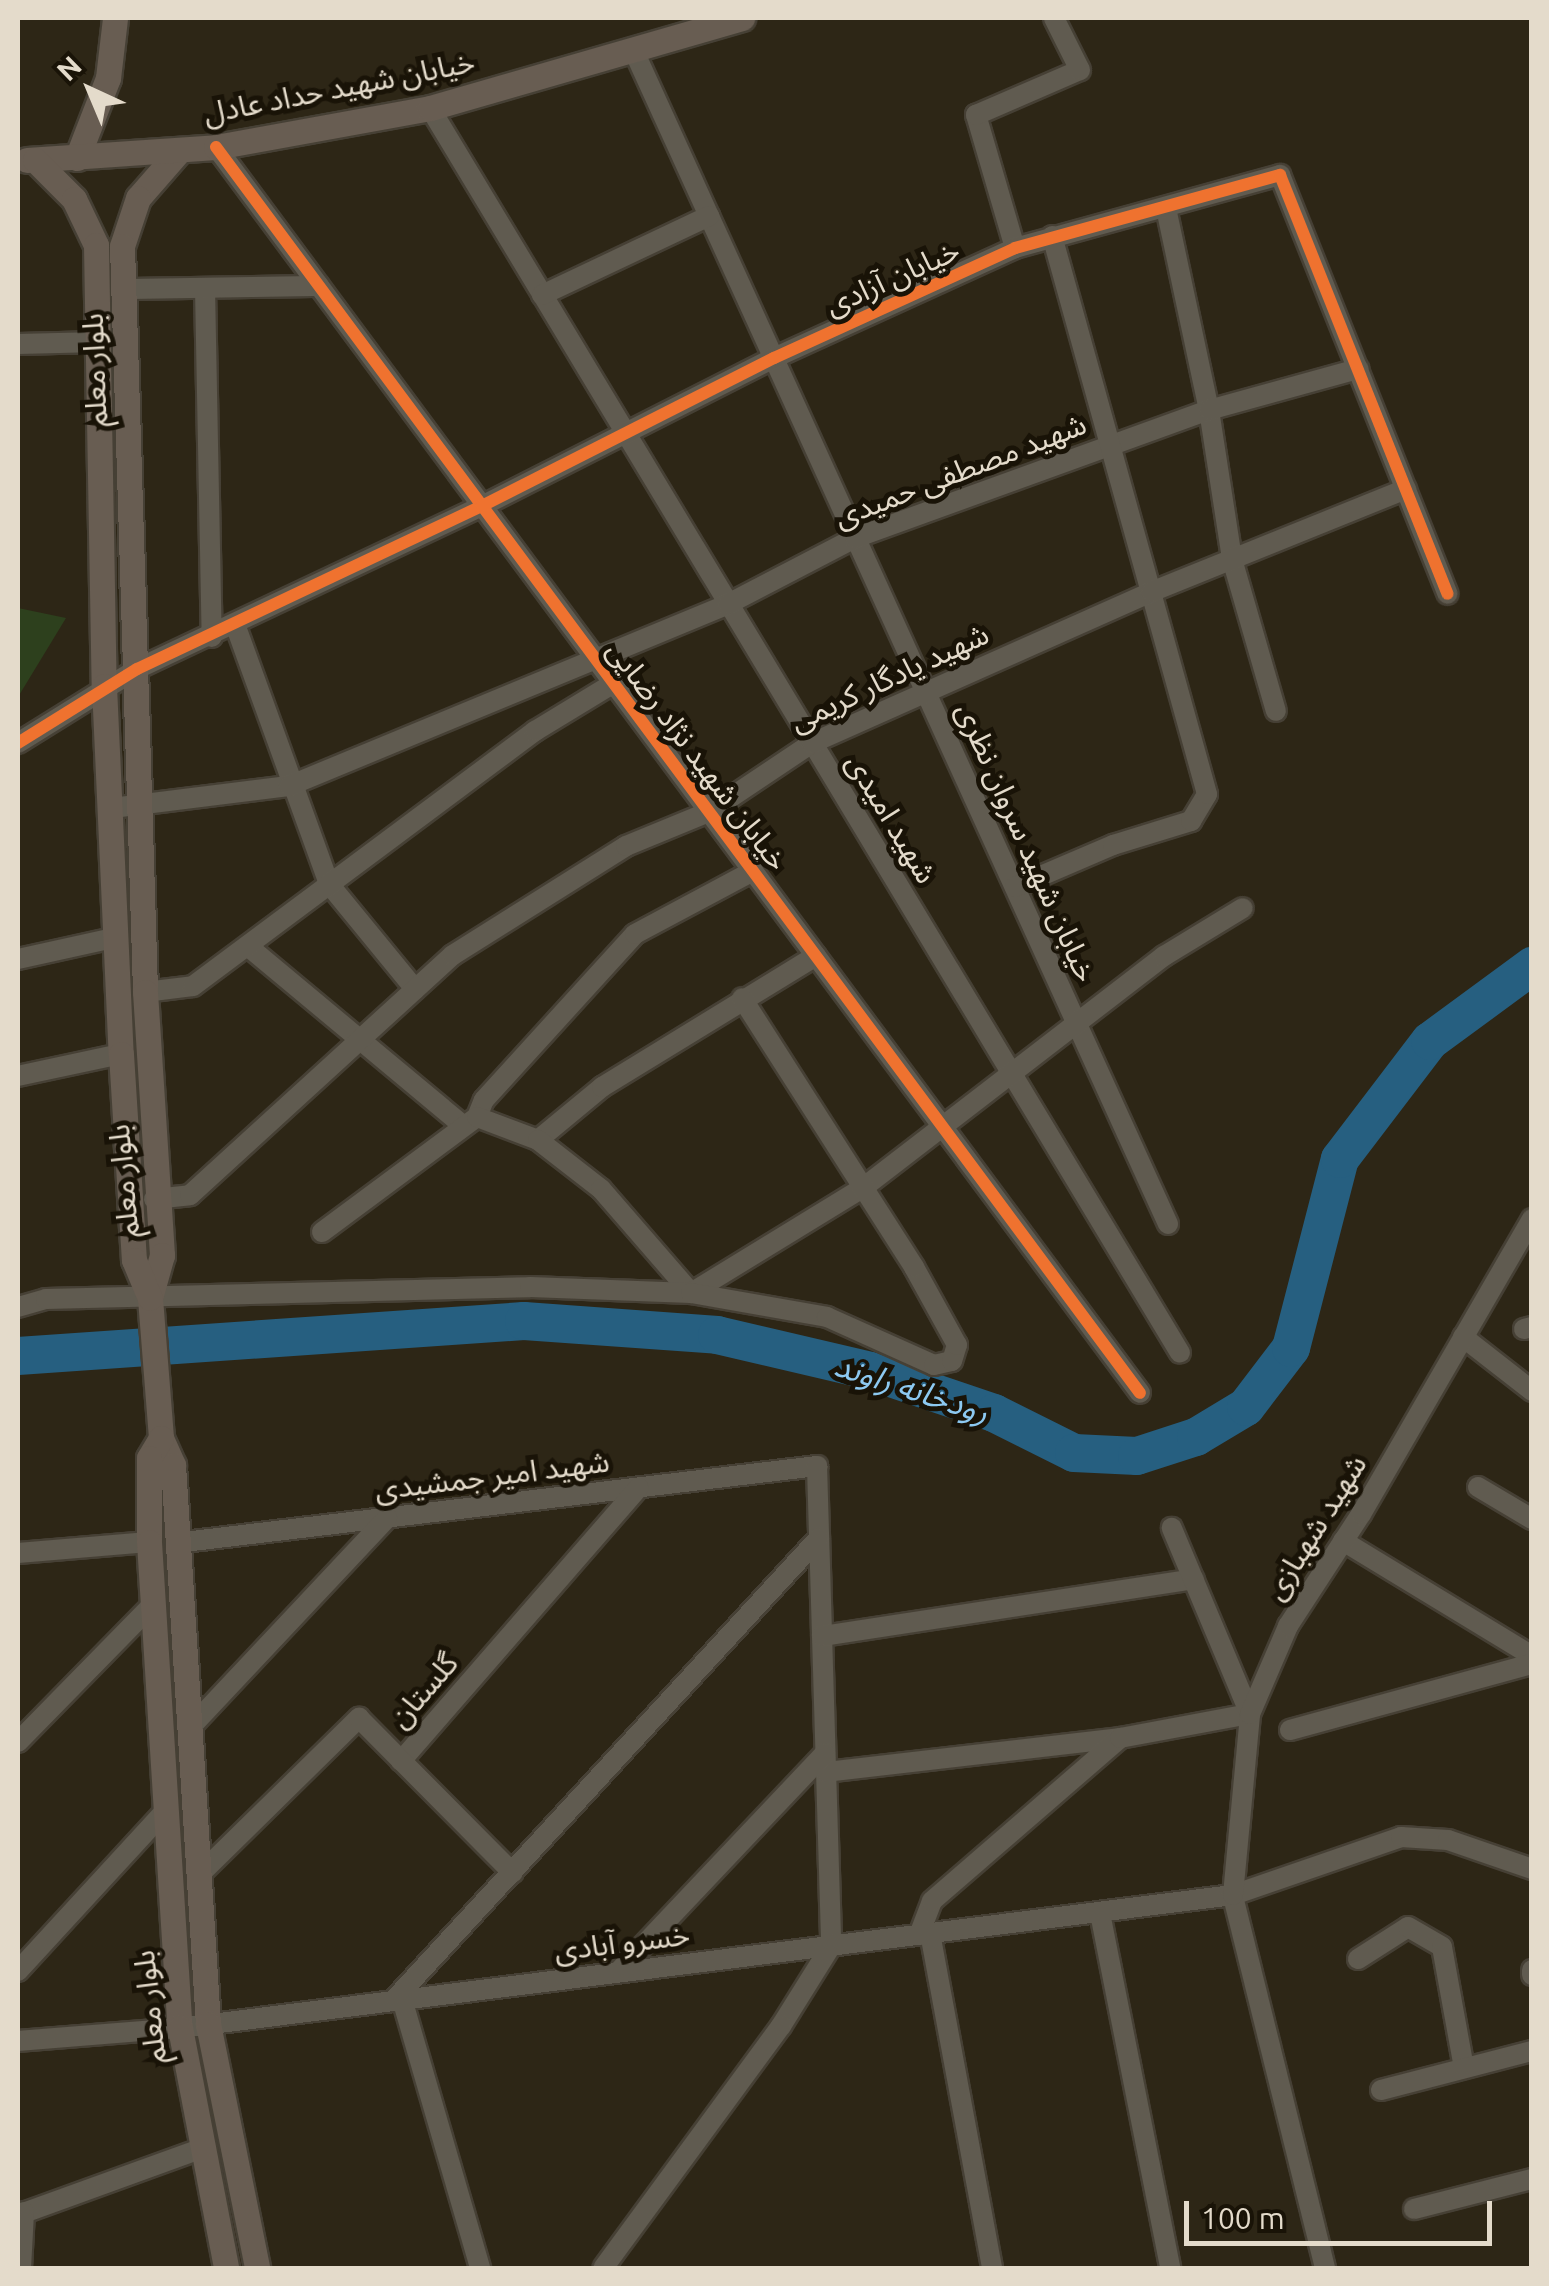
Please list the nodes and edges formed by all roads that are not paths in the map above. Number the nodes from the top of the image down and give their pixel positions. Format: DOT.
graph roads {
  1 [pos="115,18"];
  2 [pos="1054,18"];
  3 [pos="728,20"];
  4 [pos="633,49"];
  5 [pos="430,108"];
  6 [pos="216,147"];
  7 [pos="179,151"];
  8 [pos="78,158"];
  9 [pos="26,161"];
  10 [pos="1166,208"];
  11 [pos="709,216"];
  12 [pos="1052,236"];
  13 [pos="1016,248"];
  14 [pos="319,286"];
  15 [pos="204,288"];
  16 [pos="124,289"];
  17 [pos="542,296"];
  18 [pos="99,342"];
  19 [pos="18,344"];
  20 [pos="774,358"];
  21 [pos="1358,369"];
  22 [pos="1209,410"];
  23 [pos="626,435"];
  24 [pos="1110,444"];
  25 [pos="1406,489"];
  26 [pos="482,506"];
  27 [pos="856,538"];
  28 [pos="1232,559"];
  29 [pos="1151,592"];
  30 [pos="1448,594"];
  31 [pos="728,604"];
  32 [pos="236,627"];
  33 [pos="212,637"];
  34 [pos="594,657"];
  35 [pos="138,669"];
  36 [pos="614,683"];
  37 [pos="104,686"];
  38 [pos="926,691"];
  39 [pos="1276,711"];
  40 [pos="18,742"];
  41 [pos="812,742"];
  42 [pos="290,786"];
  43 [pos="112,808"];
  44 [pos="141,809"];
  45 [pos="709,812"];
  46 [pos="753,871"];
  47 [pos="329,884"];
  48 [pos="1015,887"];
  49 [pos="1244,908"];
  50 [pos="117,937"];
  51 [pos="250,948"];
  52 [pos="816,956"];
  53 [pos="18,960"];
  54 [pos="416,989"];
  55 [pos="145,992"];
  56 [pos="742,998"];
  57 [pos="1076,1022"];
  58 [pos="360,1040"];
  59 [pos="121,1054"];
  60 [pos="1011,1073"];
  61 [pos="18,1076"];
  62 [pos="469,1120"];
  63 [pos="944,1128"];
  64 [pos="538,1140"];
  65 [pos="864,1187"];
  66 [pos="154,1199"];
  67 [pos="1532,1219"];
  68 [pos="1168,1224"];
  69 [pos="322,1232"];
  70 [pos="691,1292"];
  71 [pos="150,1298"];
  72 [pos="18,1307"];
  73 [pos="1463,1337"];
  74 [pos="1180,1352"];
  75 [pos="1532,1391"];
  76 [pos="1140,1393"];
  77 [pos="160,1438"];
  78 [pos="1478,1487"];
  79 [pos="638,1488"];
  80 [pos="387,1518"];
  81 [pos="1532,1519"];
  82 [pos="1172,1528"];
  83 [pos="819,1538"];
  84 [pos="149,1542"];
  85 [pos="1343,1542"];
  86 [pos="176,1543"];
  87 [pos="18,1553"];
  88 [pos="1194,1579"];
  89 [pos="155,1602"];
  90 [pos="822,1636"];
  91 [pos="1532,1656"];
  92 [pos="1532,1664"];
  93 [pos="1250,1714"];
  94 [pos="188,1730"];
  95 [pos="1290,1730"];
  96 [pos="1120,1738"];
  97 [pos="18,1742"];
  98 [pos="401,1761"];
  99 [pos="826,1763"];
  100 [pos="167,1809"];
  101 [pos="1532,1868"];
  102 [pos="513,1873"];
  103 [pos="198,1876"];
  104 [pos="1234,1896"];
  105 [pos="1100,1913"];
  106 [pos="924,1934"];
  107 [pos="831,1946"];
  108 [pos="1358,1958"];
  109 [pos="18,1971"];
  110 [pos="618,1972"];
  111 [pos="398,2000"];
  112 [pos="208,2024"];
  113 [pos="180,2028"];
  114 [pos="18,2041"];
  115 [pos="1532,2051"];
  116 [pos="1464,2068"];
  117 [pos="1381,2090"];
  118 [pos="203,2148"];
  119 [pos="1532,2179"];
  120 [pos="1414,2210"];
  121 [pos="21,2214"];
  122 [pos="21,2268"];
  123 [pos="226,2268"];
  124 [pos="257,2268"];
  125 [pos="480,2268"];
  126 [pos="602,2268"];
  127 [pos="992,2268"];
  128 [pos="1170,2268"];
  129 [pos="1325,2268"];
  1 -- 8 [label="main road"];
  2 -- 13 [label="street"];
  3 -- 4 [label="main road, خیابان شهید حداد عادل"];
  4 -- 5 [label="main road, خیابان شهید حداد عادل"];
  4 -- 11 [label="street, خیابان شهید سروان نظری"];
  5 -- 6 [label="main road, خیابان شهید حداد عادل"];
  5 -- 17 [label="street, شهید امیدی"];
  6 -- 7 [label="main road, خیابان شهید حداد عادل"];
  6 -- 14 [label="street, خیابان شهید نژاد رضایی"];
  7 -- 8 [label="main road, خیابان شهید حداد عادل"];
  7 -- 16 [label="main road, بلوار معلم"];
  8 -- 9 [label="main road, خیابان شهید حداد عادل"];
  9 -- 18 [label="main road, بلوار معلم"];
  10 -- 12 [label="street, خیابان آزادی"];
  10 -- 21 [label="street, خیابان آزادی"];
  10 -- 22 [label="street"];
  11 -- 17 [label="street"];
  11 -- 20 [label="street, خیابان شهید سروان نظری"];
  12 -- 13 [label="street, خیابان آزادی"];
  12 -- 24 [label="street"];
  13 -- 20 [label="street, خیابان آزادی"];
  14 -- 15 [label="street"];
  14 -- 26 [label="street, خیابان شهید نژاد رضایی"];
  15 -- 16 [label="street"];
  15 -- 33 [label="street"];
  16 -- 35 [label="main road, بلوار معلم"];
  17 -- 23 [label="street, شهید امیدی"];
  18 -- 19 [label="street"];
  18 -- 37 [label="main road, بلوار معلم"];
  20 -- 23 [label="street, خیابان آزادی"];
  20 -- 27 [label="street, خیابان شهید سروان نظری"];
  21 -- 22 [label="street, شهید مصطفی حمیدی"];
  21 -- 25 [label="street, خیابان آزادی"];
  22 -- 24 [label="street, شهید مصطفی حمیدی"];
  22 -- 28 [label="street"];
  23 -- 26 [label="street, خیابان آزادی"];
  23 -- 31 [label="street, شهید امیدی"];
  24 -- 27 [label="street, شهید مصطفی حمیدی"];
  24 -- 29 [label="street"];
  25 -- 28 [label="street, شهید یادگار کریمی"];
  25 -- 30 [label="street, خیابان آزادی"];
  26 -- 32 [label="street, خیابان آزادی"];
  26 -- 34 [label="street, خیابان شهید نژاد رضایی"];
  27 -- 31 [label="street, شهید مصطفی حمیدی"];
  27 -- 38 [label="street, خیابان شهید سروان نظری"];
  28 -- 29 [label="street, شهید یادگار کریمی"];
  28 -- 39 [label="street"];
  29 -- 38 [label="street, شهید یادگار کریمی"];
  29 -- 48 [label="street"];
  31 -- 34 [label="street, شهید مصطفی حمیدی"];
  31 -- 41 [label="street, شهید امیدی"];
  32 -- 33 [label="street, خیابان آزادی"];
  32 -- 42 [label="street"];
  33 -- 35 [label="street, خیابان آزادی"];
  34 -- 36 [label="street, خیابان شهید نژاد رضایی"];
  34 -- 42 [label="street, شهید مصطفی حمیدی"];
  35 -- 37 [label="street, خیابان آزادی"];
  35 -- 44 [label="main road, بلوار معلم"];
  36 -- 45 [label="street, خیابان شهید نژاد رضایی"];
  36 -- 47 [label="street"];
  37 -- 40 [label="street, خیابان آزادی"];
  37 -- 43 [label="main road, بلوار معلم"];
  38 -- 41 [label="street, شهید یادگار کریمی"];
  38 -- 48 [label="street, خیابان شهید سروان نظری"];
  41 -- 45 [label="street, شهید یادگار کریمی"];
  41 -- 60 [label="street, شهید امیدی"];
  42 -- 44 [label="street, شهید مصطفی حمیدی"];
  42 -- 47 [label="street"];
  43 -- 44 [label="street, شهید مصطفی حمیدی"];
  43 -- 50 [label="main road, بلوار معلم"];
  44 -- 55 [label="main road, بلوار معلم"];
  45 -- 46 [label="street, خیابان شهید نژاد رضایی"];
  45 -- 54 [label="street, شهید یادگار کریمی"];
  46 -- 52 [label="street, خیابان شهید نژاد رضایی"];
  46 -- 62 [label="street"];
  47 -- 51 [label="street"];
  47 -- 54 [label="street"];
  48 -- 57 [label="street, خیابان شهید سروان نظری"];
  49 -- 57 [label="street"];
  50 -- 53 [label="street"];
  50 -- 59 [label="main road, بلوار معلم"];
  51 -- 55 [label="street"];
  51 -- 58 [label="street"];
  52 -- 56 [label="street"];
  52 -- 63 [label="street, خیابان شهید نژاد رضایی"];
  54 -- 58 [label="street, شهید یادگار کریمی"];
  55 -- 66 [label="main road, بلوار معلم"];
  56 -- 64 [label="street"];
  56 -- 65 [label="street"];
  57 -- 60 [label="street"];
  57 -- 68 [label="street, خیابان شهید سروان نظری"];
  58 -- 62 [label="street"];
  58 -- 66 [label="street, شهید یادگار کریمی"];
  59 -- 61 [label="street"];
  59 -- 71 [label="main road, بلوار معلم"];
  60 -- 63 [label="street"];
  60 -- 74 [label="street, شهید امیدی"];
  62 -- 64 [label="street"];
  62 -- 69 [label="street"];
  63 -- 65 [label="street"];
  63 -- 76 [label="street, خیابان شهید نژاد رضایی"];
  64 -- 70 [label="street"];
  65 -- 70 [label="street"];
  65 -- 70 [label="street"];
  66 -- 71 [label="main road, بلوار معلم"];
  67 -- 73 [label="street, شهید شهبازی"];
  70 -- 71 [label="street"];
  71 -- 72 [label="street"];
  71 -- 77 [label="main road"];
  73 -- 75 [label="street"];
  73 -- 85 [label="street, شهید شهبازی"];
  77 -- 84 [label="main road, بلوار معلم"];
  77 -- 86 [label="main road, بلوار معلم"];
  78 -- 81 [label="street"];
  79 -- 80 [label="street, شهید امیر جمشیدی"];
  79 -- 83 [label="street, شهید امیر جمشیدی"];
  79 -- 98 [label="street, گلستان"];
  80 -- 86 [label="street, شهید امیر جمشیدی"];
  80 -- 94 [label="street"];
  82 -- 88 [label="street"];
  83 -- 90 [label="street"];
  83 -- 102 [label="street"];
  84 -- 87 [label="street"];
  84 -- 89 [label="main road, بلوار معلم"];
  85 -- 91 [label="street"];
  85 -- 93 [label="street, شهید شهبازی"];
  86 -- 94 [label="main road, بلوار معلم"];
  88 -- 90 [label="street"];
  88 -- 93 [label="street"];
  89 -- 97 [label="street"];
  89 -- 100 [label="main road, بلوار معلم"];
  90 -- 99 [label="street"];
  92 -- 95 [label="street"];
  93 -- 96 [label="street"];
  93 -- 104 [label="street, شهید شهبازی"];
  94 -- 103 [label="main road, بلوار معلم"];
  96 -- 99 [label="street"];
  96 -- 106 [label="street"];
  98 -- 102 [label="street"];
  98 -- 103 [label="street, گلستان"];
  99 -- 107 [label="street"];
  99 -- 110 [label="street"];
  100 -- 109 [label="street"];
  100 -- 113 [label="main road, بلوار معلم"];
  101 -- 104 [label="street, خسرو آبادی"];
  102 -- 111 [label="street"];
  103 -- 112 [label="main road, بلوار معلم"];
  104 -- 105 [label="street, خسرو آبادی"];
  104 -- 129 [label="street, شهید شهبازی"];
  105 -- 106 [label="street, خسرو آبادی"];
  105 -- 128 [label="street"];
  106 -- 107 [label="street, خسرو آبادی"];
  106 -- 127 [label="street"];
  107 -- 110 [label="street, خسرو آبادی"];
  107 -- 126 [label="street"];
  108 -- 116 [label="street"];
  110 -- 111 [label="street, خسرو آبادی"];
  111 -- 112 [label="street, خسرو آبادی"];
  111 -- 125 [label="street"];
  112 -- 113 [label="street, خسرو آبادی"];
  112 -- 124 [label="main road, بلوار معلم"];
  113 -- 114 [label="street, خسرو آبادی"];
  113 -- 118 [label="main road, بلوار معلم"];
  115 -- 116 [label="street"];
  116 -- 117 [label="street"];
  118 -- 121 [label="street"];
  118 -- 123 [label="main road, بلوار معلم"];
  119 -- 120 [label="street"];
  121 -- 122 [label="street"];
}
